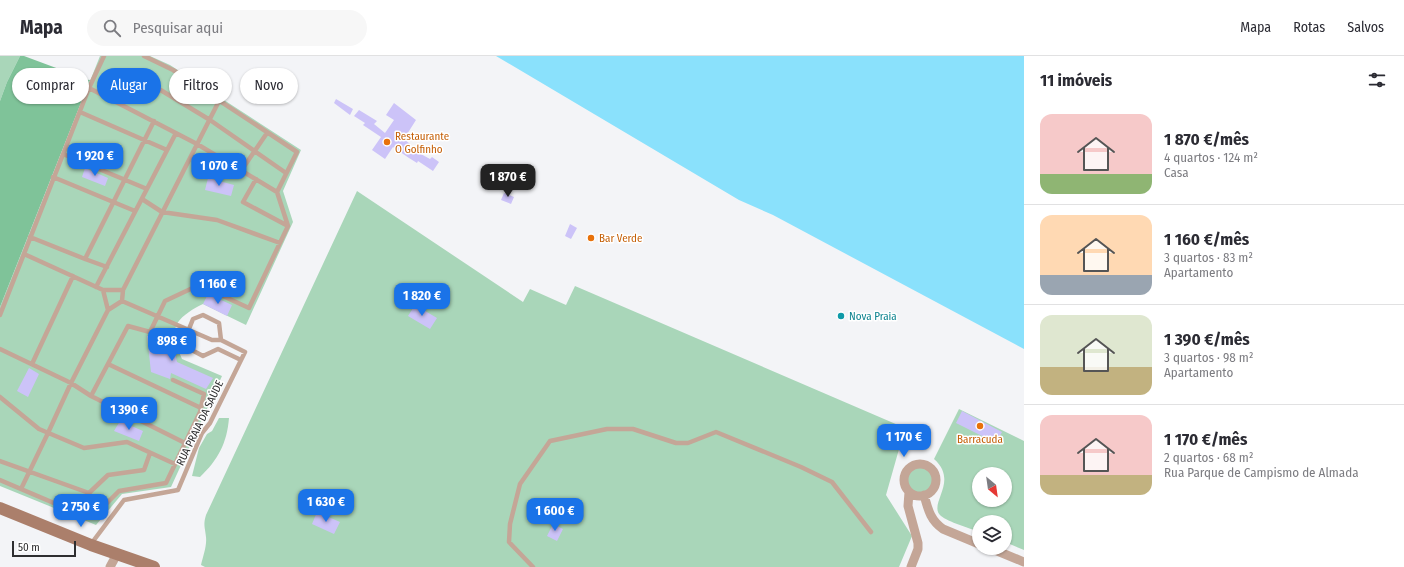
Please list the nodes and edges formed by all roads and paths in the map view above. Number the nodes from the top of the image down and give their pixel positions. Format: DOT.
graph roads {
  1 [pos="104,56"];
  2 [pos="144,56"];
  3 [pos="169,68"];
  4 [pos="89,88"];
  5 [pos="161,89"];
  6 [pos="83,104"];
  7 [pos="218,104"];
  8 [pos="224,104"];
  9 [pos="80,112"];
  10 [pos="210,120"];
  11 [pos="154,121"];
  12 [pos="176,133"];
  13 [pos="267,133"];
  14 [pos="145,140"];
  15 [pos="197,144"];
  16 [pos="167,150"];
  17 [pos="254,151"];
  18 [pos="63,154"];
  19 [pos="241,171"];
  20 [pos="286,173"];
  21 [pos="53,177"];
  22 [pos="125,179"];
  23 [pos="256,179"];
  24 [pos="147,189"];
  25 [pos="277,192"];
  26 [pos="142,199"];
  27 [pos="114,201"];
  28 [pos="136,211"];
  29 [pos="162,212"];
  30 [pos="288,226"];
  31 [pos="30,237"];
  32 [pos="280,243"];
  33 [pos="24,254"];
  34 [pos="85,259"];
  35 [pos="106,267"];
  36 [pos="73,276"];
  37 [pos="96,287"];
  38 [pos="103,290"];
  39 [pos="123,290"];
  40 [pos="122,301"];
  41 [pos="108,310"];
  42 [pos="0,315"];
  43 [pos="158,316"];
  44 [pos="188,330"];
  45 [pos="212,340"];
  46 [pos="221,340"];
  47 [pos="0,348"];
  48 [pos="218,348"];
  49 [pos="241,360"];
  50 [pos="32,364"];
  51 [pos="108,364"];
  52 [pos="173,380"];
  53 [pos="71,383"];
  54 [pos="91,396"];
  55 [pos="0,397"];
  56 [pos="201,408"];
  57 [pos="48,433"];
  58 [pos="185,443"];
  59 [pos="150,453"];
  60 [pos="0,461"];
  61 [pos="175,464"];
  62 [pos="29,472"];
  63 [pos="0,480"];
  64 [pos="21,489"];
  65 [pos="909,492"];
  66 [pos="924,496"];
  67 [pos="0,508"];
  68 [pos="871,532"];
  69 [pos="972,541"];
  70 [pos="91,545"];
  71 [pos="117,554"];
  72 [pos="1007,555"];
  73 [pos="1024,562"];
  74 [pos="110,567"];
  75 [pos="154,567"];
  76 [pos="532,567"];
  77 [pos="911,567"];
  1 -- 4 [label="lane"];
  2 -- 3 [label="lane"];
  4 -- 11 [label="lane"];
  5 -- 10 [label="lane"];
  6 -- 9 [label="lane"];
  7 -- 10 [label="lane"];
  8 -- 13 [label="lane"];
  9 -- 14 [label="lane"];
  9 -- 18 [label="lane"];
  10 -- 15 [label="lane"];
  10 -- 17 [label="lane"];
  11 -- 12 [label="lane"];
  11 -- 14 [label="lane"];
  12 -- 15 [label="lane"];
  12 -- 16 [label="lane"];
  13 -- 17 [label="lane"];
  13 -- 20 [label="lane"];
  14 -- 16 [label="lane"];
  14 -- 22 [label="lane"];
  15 -- 19 [label="lane"];
  15 -- 29 [label="lane"];
  16 -- 24 [label="lane"];
  17 -- 19 [label="lane"];
  17 -- 20 [label="lane"];
  18 -- 21 [label="lane"];
  18 -- 22 [label="lane"];
  19 -- 23 [label="lane"];
  20 -- 25 [label="lane"];
  21 -- 27 [label="lane"];
  21 -- 31 [label="lane"];
  22 -- 24 [label="lane"];
  22 -- 27 [label="lane"];
  23 -- 25 [label="lane"];
  23 -- 30 [label="lane"];
  24 -- 26 [label="lane"];
  25 -- 30 [label="lane"];
  26 -- 28 [label="lane"];
  26 -- 29 [label="lane"];
  27 -- 28 [label="lane"];
  27 -- 34 [label="lane"];
  28 -- 35 [label="lane"];
  29 -- 32 [label="lane"];
  29 -- 39 [label="lane"];
  30 -- 32 [label="lane"];
  31 -- 33 [label="lane"];
  31 -- 34 [label="lane"];
  32 -- 43 [label="lane"];
  33 -- 36 [label="lane"];
  33 -- 42 [label="lane"];
  34 -- 35 [label="lane"];
  35 -- 37 [label="lane"];
  36 -- 37 [label="lane"];
  36 -- 50 [label="lane"];
  37 -- 38 [label="lane"];
  38 -- 39 [label="lane"];
  38 -- 41 [label="lane"];
  39 -- 40 [label="lane"];
  40 -- 41 [label="lane"];
  40 -- 43 [label="lane"];
  41 -- 53 [label="lane"];
  43 -- 44 [label="lane"];
  43 -- 51 [label="lane"];
  44 -- 45 [label="lane"];
  44 -- 46 [label="lane"];
  44 -- 48 [label="lane"];
  45 -- 46 [label="lane"];
  45 -- 48 [label="lane"];
  46 -- 49 [label="lane, RUA PRAIA DA SAÚDE"];
  47 -- 50 [label="lane"];
  48 -- 49 [label="lane"];
  49 -- 70 [label="lane, RUA PRAIA DA SAÚDE"];
  50 -- 53 [label="lane"];
  51 -- 54 [label="lane"];
  51 -- 56 [label="lane"];
  52 -- 56 [label="lane"];
  53 -- 54 [label="lane"];
  53 -- 57 [label="lane"];
  54 -- 58 [label="lane"];
  55 -- 57 [label="lane"];
  56 -- 58 [label="lane"];
  57 -- 59 [label="lane"];
  57 -- 62 [label="lane"];
  58 -- 61 [label="lane"];
  59 -- 61 [label="lane"];
  59 -- 62 [label="lane"];
  60 -- 62 [label="lane"];
  61 -- 64 [label="lane"];
  62 -- 64 [label="lane"];
  63 -- 64 [label="lane"];
  65 -- 66 [label="street"];
  65 -- 66 [label="street"];
  65 -- 77 [label="street"];
  66 -- 69 [label="street"];
  67 -- 70 [label="main road"];
  68 -- 76 [label="lane"];
  70 -- 71 [label="main road"];
  71 -- 74 [label="street"];
  71 -- 75 [label="main road"];
  72 -- 73 [label="street"];
}
